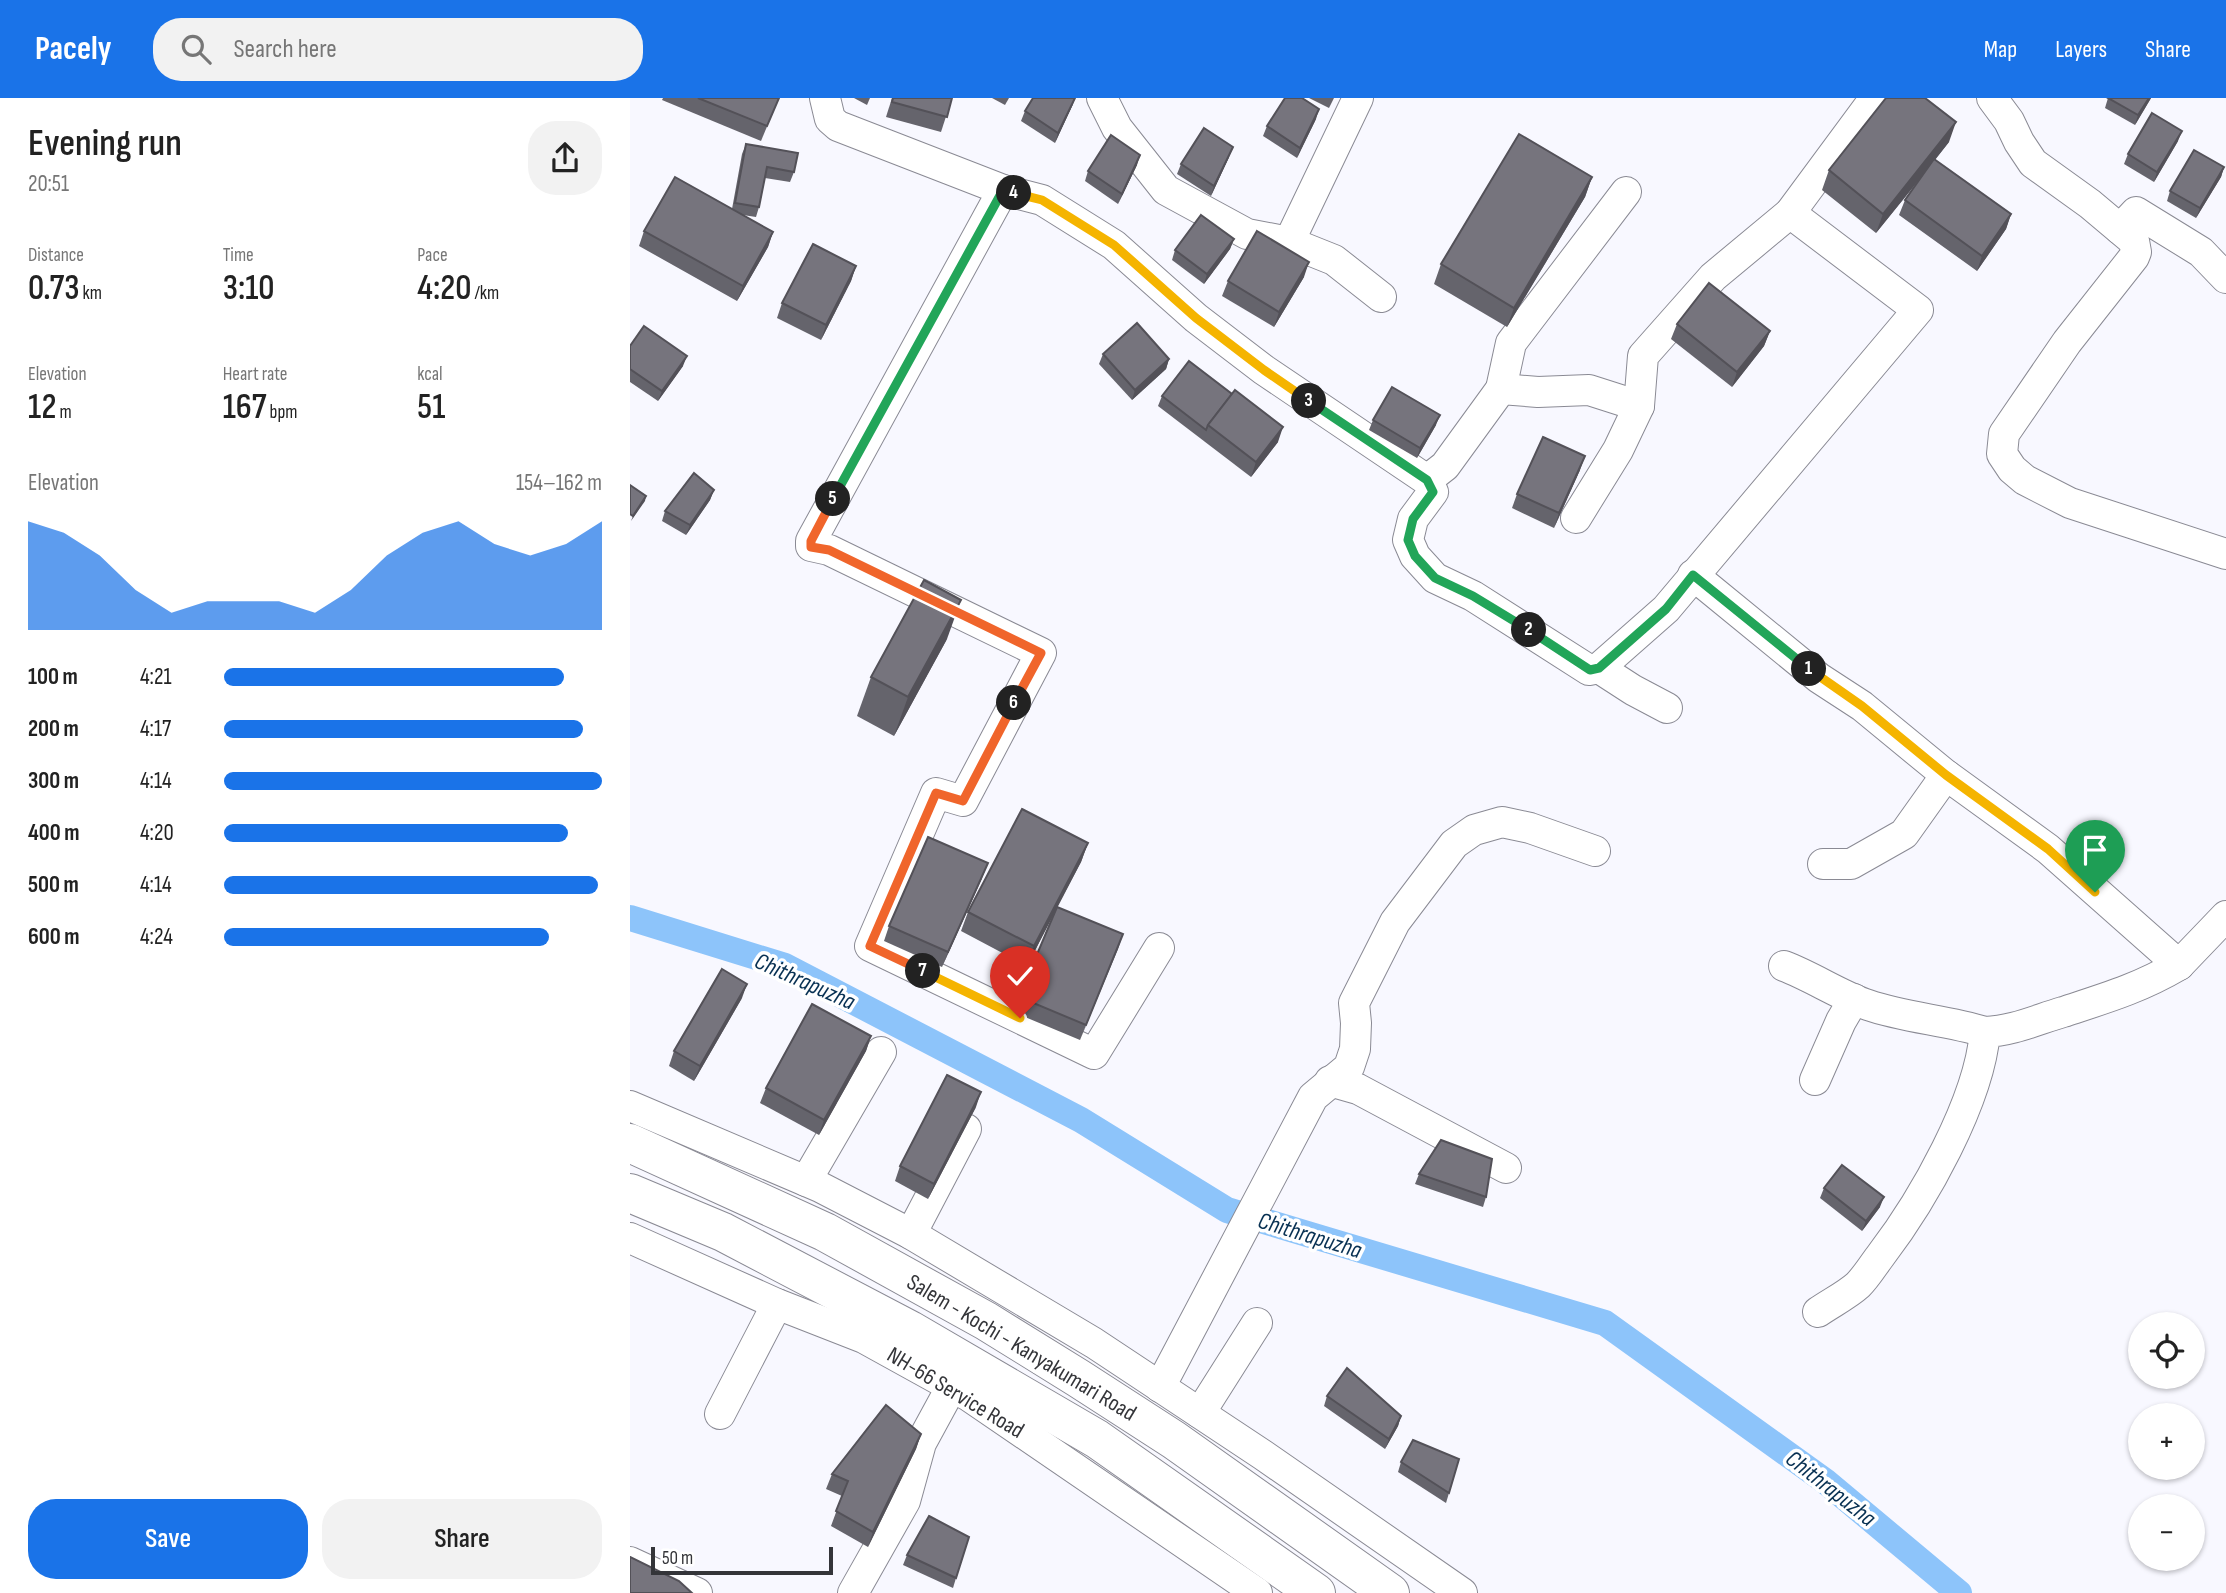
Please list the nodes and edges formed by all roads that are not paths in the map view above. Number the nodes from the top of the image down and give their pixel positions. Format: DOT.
graph roads {
  1 [pos="825,98"];
  2 [pos="1101,98"];
  3 [pos="1358,98"];
  4 [pos="1875,98"];
  5 [pos="1992,98"];
  6 [pos="1003,190"];
  7 [pos="1626,192"];
  8 [pos="1790,213"];
  9 [pos="2120,229"];
  10 [pos="1289,242"];
  11 [pos="2226,278"];
  12 [pos="1381,297"];
  13 [pos="1502,390"];
  14 [pos="1639,406"];
  15 [pos="1427,480"];
  16 [pos="1576,518"];
  17 [pos="2226,554"];
  18 [pos="1693,575"];
  19 [pos="1599,668"];
  20 [pos="1667,708"];
  21 [pos="1946,775"];
  22 [pos="1595,851"];
  23 [pos="1823,864"];
  24 [pos="2226,916"];
  25 [pos="1159,948"];
  26 [pos="1784,965"];
  27 [pos="2179,965"];
  28 [pos="1854,999"];
  29 [pos="1984,1032"];
  30 [pos="881,1052"];
  31 [pos="1815,1080"];
  32 [pos="1330,1081"];
  33 [pos="630,1106"];
  34 [pos="966,1129"];
  35 [pos="630,1143"];
  36 [pos="1506,1167"];
  37 [pos="806,1181"];
  38 [pos="630,1193"];
  39 [pos="911,1234"];
  40 [pos="630,1238"];
  41 [pos="777,1304"];
  42 [pos="1818,1312"];
  43 [pos="1257,1323"];
  44 [pos="952,1386"];
  45 [pos="1160,1387"];
  46 [pos="1200,1413"];
  47 [pos="720,1414"];
  48 [pos="630,1562"];
  49 [pos="1338,1578"];
  50 [pos="697,1593"];
  51 [pos="853,1593"];
  52 [pos="1257,1593"];
  53 [pos="1316,1593"];
  54 [pos="1390,1593"];
  55 [pos="1462,1593"];
  1 -- 6 [label="street"];
  2 -- 10 [label="street"];
  3 -- 10 [label="street"];
  4 -- 8 [label="street"];
  5 -- 9 [label="street"];
  6 -- 15 [label="street"];
  6 -- 25 [label="street"];
  7 -- 13 [label="street"];
  8 -- 14 [label="street"];
  8 -- 18 [label="street"];
  9 -- 11 [label="street"];
  9 -- 17 [label="street"];
  10 -- 12 [label="street"];
  13 -- 14 [label="street"];
  13 -- 15 [label="street"];
  14 -- 16 [label="street"];
  15 -- 19 [label="street"];
  18 -- 19 [label="street"];
  18 -- 21 [label="street"];
  19 -- 20 [label="street"];
  21 -- 23 [label="street"];
  21 -- 27 [label="street"];
  22 -- 32 [label="street"];
  24 -- 27 [label="street"];
  26 -- 28 [label="street"];
  27 -- 29 [label="street"];
  28 -- 29 [label="street"];
  28 -- 31 [label="street"];
  29 -- 42 [label="street"];
  30 -- 37 [label="street"];
  32 -- 36 [label="street"];
  32 -- 45 [label="street"];
  33 -- 37 [label="street"];
  34 -- 39 [label="street"];
  35 -- 49 [label="highway, Salem - Kochi - Kanyakumari Road"];
  37 -- 39 [label="street"];
  38 -- 53 [label="highway, Salem - Kochi - Kanyakumari Road"];
  39 -- 45 [label="street"];
  40 -- 41 [label="street, NH-66 Service Road"];
  41 -- 44 [label="street, NH-66 Service Road"];
  41 -- 47 [label="street"];
  43 -- 46 [label="street"];
  44 -- 51 [label="street"];
  44 -- 52 [label="street, NH-66 Service Road"];
  45 -- 46 [label="street"];
  46 -- 55 [label="street"];
  48 -- 50 [label="street"];
  49 -- 54 [label="highway, Salem - Kochi - Kanyakumari Road"];
}
